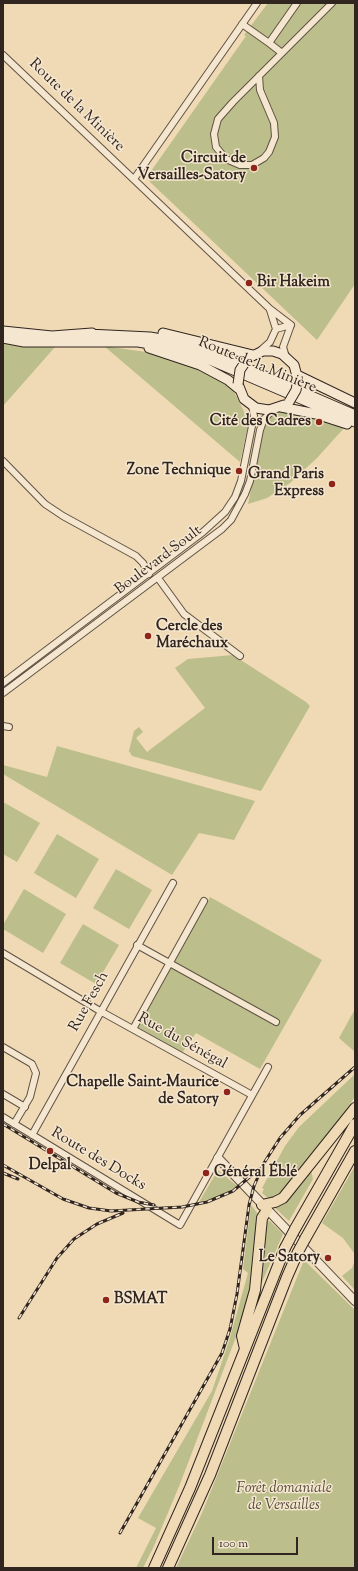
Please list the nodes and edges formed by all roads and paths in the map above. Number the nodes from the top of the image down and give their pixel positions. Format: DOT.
graph roads {
  1 [pos="257,3"];
  2 [pos="297,3"];
  3 [pos="332,3"];
  4 [pos="245,26"];
  5 [pos="269,43"];
  6 [pos="282,52"];
  7 [pos="3,55"];
  8 [pos="259,76"];
  9 [pos="134,180"];
  10 [pos="270,309"];
  11 [pos="291,324"];
  12 [pos="276,330"];
  13 [pos="3,331"];
  14 [pos="88,334"];
  15 [pos="3,338"];
  16 [pos="98,341"];
  17 [pos="253,355"];
  18 [pos="286,357"];
  19 [pos="297,378"];
  20 [pos="239,386"];
  21 [pos="355,403"];
  22 [pos="252,406"];
  23 [pos="277,408"];
  24 [pos="355,415"];
  25 [pos="355,422"];
  26 [pos="355,428"];
  27 [pos="3,461"];
  28 [pos="149,574"];
  29 [pos="158,578"];
  30 [pos="240,656"];
  31 [pos="3,683"];
  32 [pos="3,693"];
  33 [pos="173,883"];
  34 [pos="204,901"];
  35 [pos="137,945"];
  36 [pos="3,953"];
  37 [pos="170,963"];
  38 [pos="100,1011"];
  39 [pos="276,1022"];
  40 [pos="133,1029"];
  41 [pos="3,1047"];
  42 [pos="268,1068"];
  43 [pos="3,1094"];
  44 [pos="252,1095"];
  45 [pos="25,1107"];
  46 [pos="355,1108"];
  47 [pos="3,1117"];
  48 [pos="14,1124"];
  49 [pos="355,1124"];
  50 [pos="32,1135"];
  51 [pos="355,1151"];
  52 [pos="218,1158"];
  53 [pos="265,1208"];
  54 [pos="355,1301"];
  55 [pos="245,1349"];
  56 [pos="154,1568"];
  57 [pos="168,1568"];
  1 -- 4 [label="street"];
  2 -- 5 [label="street"];
  3 -- 6 [label="street"];
  4 -- 5 [label="street"];
  4 -- 9 [label="street"];
  5 -- 6 [label="street"];
  6 -- 8 [label="street"];
  7 -- 9 [label="street, Route de la Minière"];
  8 -- 8 [label="street"];
  9 -- 10 [label="street, Route de la Minière"];
  10 -- 11 [label="street, Route de la Minière"];
  10 -- 12 [label="street"];
  11 -- 12 [label="street"];
  11 -- 18 [label="street"];
  12 -- 17 [label="street"];
  13 -- 14 [label="main road"];
  14 -- 17 [label="main road"];
  14 -- 24 [label="main road, Route de la Minière"];
  15 -- 16 [label="main road"];
  16 -- 20 [label="main road"];
  16 -- 25 [label="main road, Route de la Minière"];
  17 -- 18 [label="main road"];
  17 -- 20 [label="main road, bridge"];
  18 -- 19 [label="main road"];
  19 -- 21 [label="main road"];
  19 -- 23 [label="main road, bridge"];
  20 -- 22 [label="main road"];
  22 -- 23 [label="main road"];
  22 -- 28 [label="street, Boulevard Soult"];
  23 -- 26 [label="main road"];
  23 -- 29 [label="street, Boulevard Soult"];
  27 -- 28 [label="street"];
  28 -- 31 [label="street, Boulevard Soult"];
  29 -- 30 [label="street"];
  29 -- 32 [label="street, Boulevard Soult"];
  33 -- 35 [label="street, Rue Fesch"];
  34 -- 37 [label="street"];
  35 -- 37 [label="street"];
  35 -- 38 [label="street, Rue Fesch"];
  36 -- 38 [label="street, Rue du Sénégal"];
  37 -- 39 [label="street"];
  37 -- 40 [label="street"];
  38 -- 40 [label="street, Rue du Sénégal"];
  38 -- 50 [label="street, Rue Fesch"];
  40 -- 44 [label="street, Rue du Sénégal"];
  41 -- 45 [label="street"];
  42 -- 44 [label="street"];
  43 -- 45 [label="street"];
  44 -- 52 [label="street"];
  45 -- 48 [label="street"];
  46 -- 53 [label="highway"];
  47 -- 48 [label="street, Route des Docks"];
  48 -- 50 [label="street, Route des Docks"];
  49 -- 55 [label="highway, bridge"];
  50 -- 52 [label="street, Route des Docks"];
  51 -- 57 [label="highway, bridge"];
  52 -- 53 [label="street"];
  53 -- 54 [label="street"];
  53 -- 55 [label="highway"];
  55 -- 56 [label="highway"];
}
